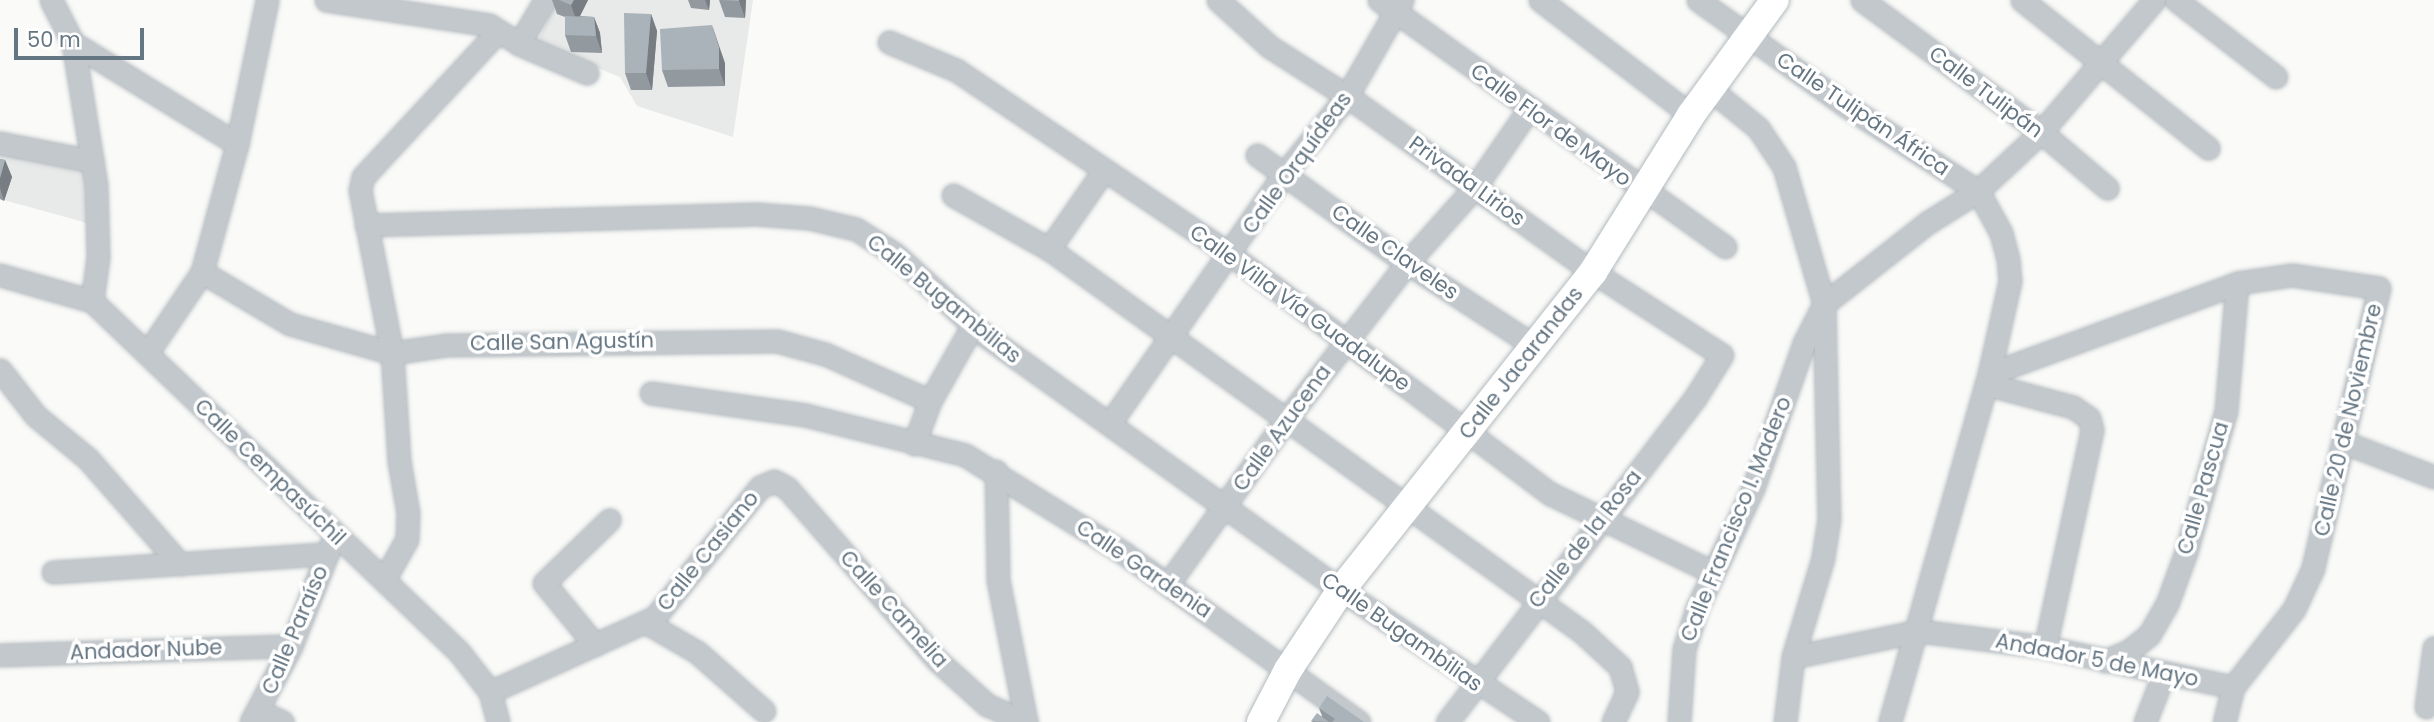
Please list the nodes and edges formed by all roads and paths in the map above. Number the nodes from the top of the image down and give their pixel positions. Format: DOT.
graph roads {
  1 [pos="51,0"];
  2 [pos="267,0"];
  3 [pos="326,0"];
  4 [pos="545,0"];
  5 [pos="1540,0"];
  6 [pos="1698,0"];
  7 [pos="1775,0"];
  8 [pos="1862,0"];
  9 [pos="2022,0"];
  10 [pos="2154,0"];
  11 [pos="2176,0"];
  12 [pos="1226,3"];
  13 [pos="1392,4"];
  14 [pos="498,31"];
  15 [pos="1749,36"];
  16 [pos="889,42"];
  17 [pos="72,43"];
  18 [pos="519,44"];
  19 [pos="2099,65"];
  20 [pos="587,73"];
  21 [pos="2276,77"];
  22 [pos="1710,89"];
  23 [pos="1347,96"];
  24 [pos="1530,109"];
  25 [pos="1691,115"];
  26 [pos="2041,132"];
  27 [pos="0,143"];
  28 [pos="237,144"];
  29 [pos="2208,148"];
  30 [pos="1257,155"];
  31 [pos="92,162"];
  32 [pos="1104,170"];
  33 [pos="1284,174"];
  34 [pos="1475,187"];
  35 [pos="2107,188"];
  36 [pos="1978,191"];
  37 [pos="1643,192"];
  38 [pos="953,195"];
  39 [pos="366,225"];
  40 [pos="1725,247"];
  41 [pos="1049,249"];
  42 [pos="1231,255"];
  43 [pos="1407,263"];
  44 [pos="202,272"];
  45 [pos="1593,272"];
  46 [pos="0,275"];
  47 [pos="2237,283"];
  48 [pos="92,301"];
  49 [pos="1824,304"];
  50 [pos="972,325"];
  51 [pos="1172,335"];
  52 [pos="1345,343"];
  53 [pos="1535,346"];
  54 [pos="148,352"];
  55 [pos="392,353"];
  56 [pos="1721,355"];
  57 [pos="0,370"];
  58 [pos="1987,379"];
  59 [pos="651,393"];
  60 [pos="930,401"];
  61 [pos="1285,421"];
  62 [pos="1110,423"];
  63 [pos="1469,429"];
  64 [pos="2346,443"];
  65 [pos="914,444"];
  66 [pos="996,471"];
  67 [pos="2434,477"];
  68 [pos="774,481"];
  69 [pos="1225,505"];
  70 [pos="1404,508"];
  71 [pos="1604,518"];
  72 [pos="609,520"];
  73 [pos="331,545"];
  74 [pos="180,564"];
  75 [pos="52,572"];
  76 [pos="1712,572"];
  77 [pos="384,580"];
  78 [pos="1168,584"];
  79 [pos="1341,590"];
  80 [pos="1537,599"];
  81 [pos="645,622"];
  82 [pos="1919,631"];
  83 [pos="595,645"];
  84 [pos="291,646"];
  85 [pos="2045,647"];
  86 [pos="2434,648"];
  87 [pos="0,655"];
  88 [pos="1793,657"];
  89 [pos="2105,661"];
  90 [pos="1288,670"];
  91 [pos="2164,673"];
  92 [pos="1474,682"];
  93 [pos="2233,687"];
  94 [pos="490,692"];
  95 [pos="2426,707"];
  96 [pos="764,711"];
  97 [pos="255,717"];
  98 [pos="283,722"];
  99 [pos="498,722"];
  100 [pos="1026,722"];
  101 [pos="1261,722"];
  102 [pos="1359,722"];
  103 [pos="1447,722"];
  104 [pos="1538,722"];
  105 [pos="1613,722"];
  106 [pos="1679,722"];
  107 [pos="1785,722"];
  108 [pos="1891,722"];
  109 [pos="2145,722"];
  110 [pos="2224,722"];
  1 -- 17 [label="street"];
  2 -- 28 [label="street"];
  3 -- 14 [label="street"];
  4 -- 18 [label="street"];
  5 -- 25 [label="street"];
  6 -- 15 [label="street"];
  7 -- 15 [label="street, Calle Jacarandas"];
  8 -- 26 [label="street, Calle Tulipán"];
  9 -- 19 [label="street"];
  10 -- 19 [label="street, Calle Francisco I. Madero"];
  11 -- 21 [label="street"];
  12 -- 23 [label="street, Privada Lirios"];
  13 -- 23 [label="street, Calle Orquídeas"];
  13 -- 24 [label="street, Calle Flor de Mayo"];
  14 -- 18 [label="street"];
  14 -- 39 [label="street"];
  15 -- 22 [label="street, Calle Jacarandas"];
  15 -- 36 [label="street, Calle Tulipán África"];
  16 -- 32 [label="street, Calle Villa Vía Guadalupe"];
  17 -- 28 [label="street"];
  17 -- 31 [label="street"];
  18 -- 20 [label="street"];
  19 -- 26 [label="street, Calle Francisco I. Madero"];
  19 -- 29 [label="street"];
  22 -- 25 [label="street, Calle Jacarandas"];
  22 -- 49 [label="street"];
  23 -- 33 [label="street, Calle Orquídeas"];
  23 -- 34 [label="street, Privada Lirios"];
  24 -- 34 [label="street, Calle Azucena"];
  24 -- 37 [label="street, Calle Flor de Mayo"];
  25 -- 37 [label="street, Calle Jacarandas"];
  26 -- 35 [label="street, Calle Tulipán"];
  26 -- 36 [label="street, Calle Francisco I. Madero"];
  27 -- 31 [label="street"];
  28 -- 44 [label="street"];
  30 -- 33 [label="street, Calle Claveles"];
  31 -- 48 [label="street"];
  32 -- 41 [label="street"];
  32 -- 42 [label="street, Calle Villa Vía Guadalupe"];
  33 -- 42 [label="street, Calle Orquídeas"];
  33 -- 43 [label="street, Calle Claveles"];
  34 -- 43 [label="street, Calle Azucena"];
  34 -- 45 [label="street, Privada Lirios"];
  36 -- 49 [label="street, Calle Francisco I. Madero"];
  36 -- 58 [label="street"];
  37 -- 40 [label="street, Calle Flor de Mayo"];
  37 -- 45 [label="street, Calle Jacarandas"];
  38 -- 41 [label="street"];
  39 -- 50 [label="street, Calle Bugambilias"];
  39 -- 55 [label="street"];
  41 -- 51 [label="street"];
  42 -- 51 [label="street, Calle Orquídeas"];
  42 -- 52 [label="street, Calle Villa Vía Guadalupe"];
  43 -- 52 [label="street, Calle Azucena"];
  43 -- 53 [label="street, Calle Claveles"];
  44 -- 54 [label="street"];
  44 -- 55 [label="street, Calle San Agustín"];
  45 -- 53 [label="street, Calle Jacarandas"];
  45 -- 56 [label="street, Privada Lirios"];
  46 -- 48 [label="street, Calle Cempasúchil"];
  47 -- 58 [label="street, Calle 20 de Noviembre"];
  47 -- 64 [label="street, Calle 20 de Noviembre"];
  47 -- 89 [label="street, Calle Pascua"];
  48 -- 54 [label="street, Calle Cempasúchil"];
  49 -- 76 [label="street, Calle Francisco I. Madero"];
  49 -- 88 [label="street"];
  50 -- 60 [label="street"];
  50 -- 62 [label="street, Calle Bugambilias"];
  51 -- 61 [label="street"];
  51 -- 62 [label="street, Calle Orquídeas"];
  52 -- 61 [label="street, Calle Azucena"];
  52 -- 63 [label="street, Calle Villa Vía Guadalupe"];
  53 -- 63 [label="street, Calle Jacarandas"];
  54 -- 73 [label="street, Calle Cempasúchil"];
  55 -- 60 [label="street, Calle San Agustín"];
  55 -- 77 [label="street"];
  56 -- 71 [label="street, Calle de la Rosa"];
  57 -- 74 [label="street"];
  58 -- 82 [label="street"];
  58 -- 85 [label="street"];
  59 -- 65 [label="street, Calle Gardenia"];
  60 -- 65 [label="street"];
  61 -- 69 [label="street, Calle Azucena"];
  61 -- 70 [label="street"];
  62 -- 69 [label="street, Calle Bugambilias"];
  63 -- 70 [label="street, Calle Jacarandas"];
  63 -- 71 [label="street, Calle Villa Vía Guadalupe"];
  64 -- 67 [label="street"];
  64 -- 93 [label="street, Calle 20 de Noviembre"];
  65 -- 66 [label="street, Calle Gardenia"];
  66 -- 78 [label="street, Calle Gardenia"];
  66 -- 100 [label="street, Calle Camelia"];
  68 -- 81 [label="street, Calle Casiano"];
  68 -- 100 [label="street, Calle Camelia"];
  69 -- 78 [label="street, Calle Azucena"];
  69 -- 79 [label="street, Calle Bugambilias"];
  70 -- 79 [label="street, Calle Jacarandas"];
  70 -- 80 [label="street"];
  71 -- 76 [label="street, Calle Villa Vía Guadalupe"];
  71 -- 80 [label="street, Calle de la Rosa"];
  72 -- 83 [label="street"];
  73 -- 74 [label="street"];
  73 -- 77 [label="street, Calle Cempasúchil"];
  73 -- 84 [label="street, Calle Paraíso"];
  74 -- 75 [label="street"];
  76 -- 106 [label="street, Calle Francisco I. Madero"];
  77 -- 94 [label="street, Calle Cempasúchil"];
  78 -- 90 [label="street, Calle Gardenia"];
  79 -- 90 [label="street, Calle Jacarandas"];
  79 -- 92 [label="street, Calle Bugambilias"];
  80 -- 92 [label="street, Calle de la Rosa"];
  80 -- 105 [label="street"];
  81 -- 83 [label="street, Calle Casiano"];
  81 -- 96 [label="street"];
  82 -- 85 [label="street, Andador 5 de Mayo"];
  82 -- 88 [label="street, Andador 5 de Mayo"];
  82 -- 108 [label="street"];
  83 -- 94 [label="street, Calle Casiano"];
  84 -- 87 [label="street, Andador Nube"];
  84 -- 97 [label="street, Calle Paraíso"];
  85 -- 89 [label="street, Andador 5 de Mayo"];
  86 -- 95 [label="street"];
  88 -- 107 [label="street"];
  89 -- 91 [label="street, Andador 5 de Mayo"];
  90 -- 101 [label="street, Calle Jacarandas"];
  90 -- 102 [label="street, Calle Gardenia"];
  91 -- 93 [label="street, Andador 5 de Mayo"];
  91 -- 109 [label="street"];
  92 -- 103 [label="street, Calle de la Rosa"];
  92 -- 104 [label="street, Calle Bugambilias"];
  93 -- 110 [label="street, Calle 20 de Noviembre"];
  94 -- 99 [label="street, Calle Cempasúchil"];
  97 -- 98 [label="street"];
}
